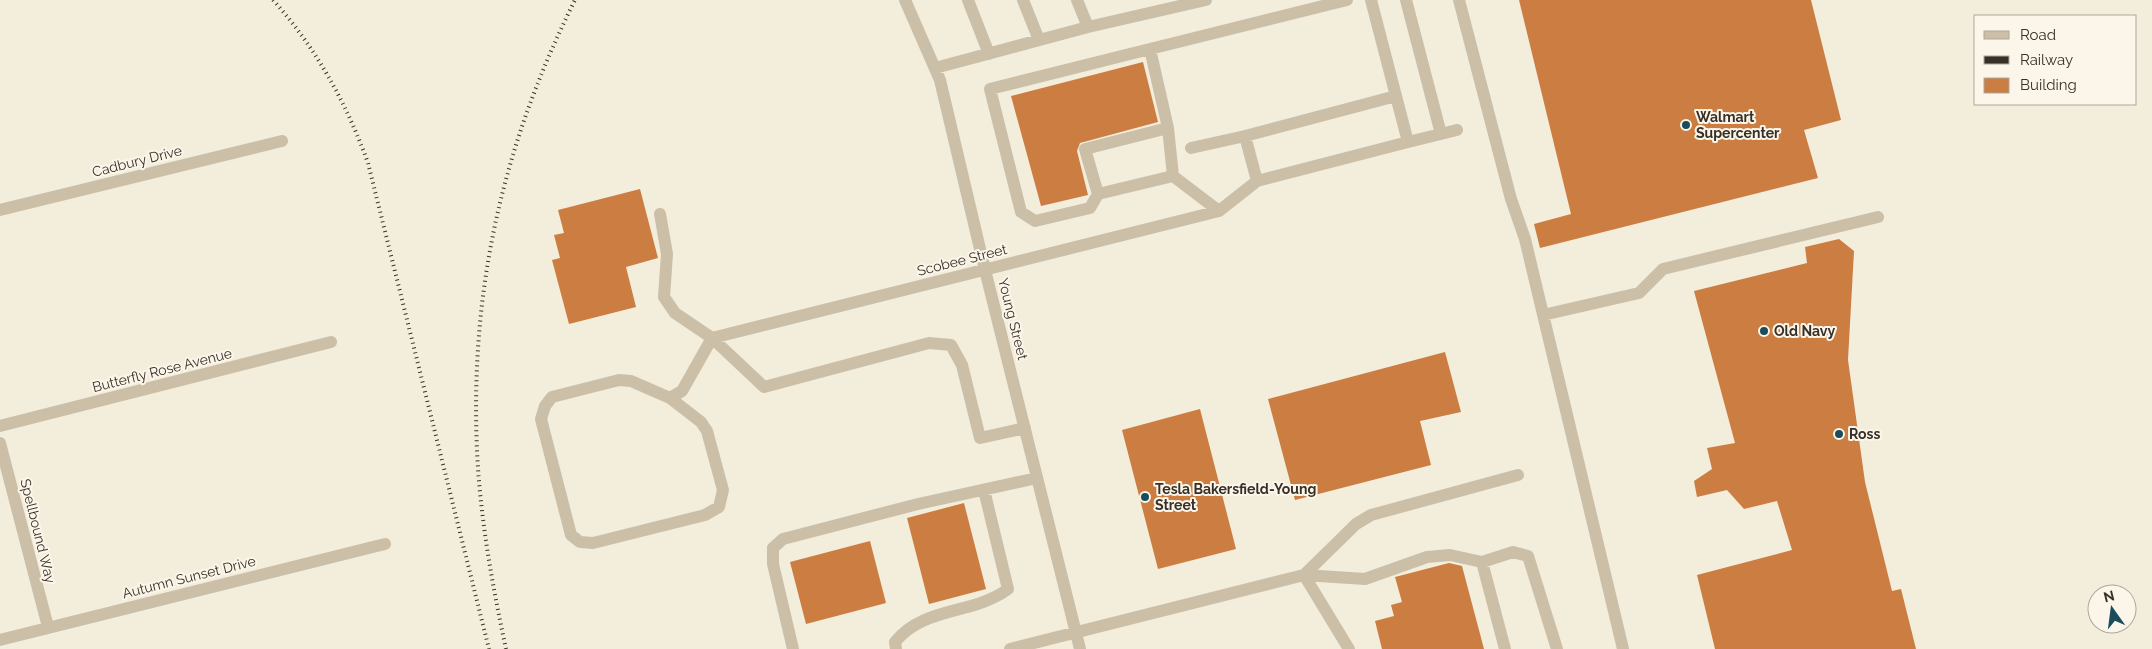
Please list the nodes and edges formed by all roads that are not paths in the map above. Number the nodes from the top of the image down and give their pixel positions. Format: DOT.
graph roads {
  1 [pos="905,0"];
  2 [pos="968,0"];
  3 [pos="1023,0"];
  4 [pos="1077,0"];
  5 [pos="1206,0"];
  6 [pos="1348,0"];
  7 [pos="1371,0"];
  8 [pos="1406,0"];
  9 [pos="1458,0"];
  10 [pos="1088,27"];
  11 [pos="1039,40"];
  12 [pos="1150,49"];
  13 [pos="989,54"];
  14 [pos="935,68"];
  15 [pos="1396,96"];
  16 [pos="1168,128"];
  17 [pos="1456,130"];
  18 [pos="1441,134"];
  19 [pos="1245,136"];
  20 [pos="282,141"];
  21 [pos="1408,142"];
  22 [pos="1191,148"];
  23 [pos="1173,176"];
  24 [pos="1257,181"];
  25 [pos="1098,194"];
  26 [pos="0,210"];
  27 [pos="1219,212"];
  28 [pos="660,214"];
  29 [pos="1878,217"];
  30 [pos="985,270"];
  31 [pos="1543,315"];
  32 [pos="712,338"];
  33 [pos="331,342"];
  34 [pos="670,398"];
  35 [pos="0,426"];
  36 [pos="1025,428"];
  37 [pos="0,443"];
  38 [pos="1518,475"];
  39 [pos="1037,478"];
  40 [pos="984,490"];
  41 [pos="385,544"];
  42 [pos="1482,562"];
  43 [pos="1304,575"];
  44 [pos="48,627"];
  45 [pos="1076,633"];
  46 [pos="0,640"];
  47 [pos="793,649"];
  48 [pos="896,649"];
  49 [pos="1010,649"];
  50 [pos="1080,649"];
  51 [pos="1349,649"];
  52 [pos="1505,649"];
  53 [pos="1557,649"];
  54 [pos="1623,649"];
  1 -- 14 [label="street, Young Street"];
  2 -- 13 [label="street"];
  3 -- 11 [label="street"];
  4 -- 10 [label="street"];
  5 -- 10 [label="street"];
  6 -- 12 [label="street"];
  7 -- 15 [label="street"];
  8 -- 18 [label="street"];
  9 -- 31 [label="street"];
  10 -- 11 [label="street"];
  11 -- 13 [label="street"];
  12 -- 16 [label="street"];
  12 -- 25 [label="street"];
  13 -- 14 [label="street"];
  14 -- 30 [label="street, Young Street"];
  15 -- 19 [label="street"];
  15 -- 21 [label="street"];
  16 -- 23 [label="street"];
  16 -- 25 [label="street"];
  17 -- 18 [label="street"];
  18 -- 21 [label="street"];
  19 -- 22 [label="street"];
  19 -- 24 [label="street"];
  20 -- 26 [label="street, Cadbury Drive"];
  21 -- 24 [label="street"];
  23 -- 25 [label="street"];
  23 -- 27 [label="street"];
  24 -- 27 [label="street"];
  27 -- 30 [label="street, Scobee Street"];
  28 -- 32 [label="street"];
  29 -- 31 [label="street"];
  30 -- 32 [label="street, Scobee Street"];
  30 -- 36 [label="street, Young Street"];
  31 -- 54 [label="street"];
  32 -- 34 [label="street"];
  32 -- 36 [label="street"];
  33 -- 35 [label="street, Butterfly Rose Avenue"];
  34 -- 34 [label="street"];
  36 -- 39 [label="street, Young Street"];
  37 -- 44 [label="street, Spellbound Way"];
  38 -- 43 [label="street"];
  39 -- 40 [label="street"];
  39 -- 45 [label="street, Young Street"];
  40 -- 47 [label="street"];
  40 -- 48 [label="street"];
  41 -- 44 [label="street, Autumn Sunset Drive"];
  42 -- 43 [label="street"];
  42 -- 52 [label="street"];
  42 -- 53 [label="street"];
  43 -- 45 [label="street"];
  43 -- 51 [label="street"];
  44 -- 46 [label="street, Autumn Sunset Drive"];
  45 -- 49 [label="street"];
  45 -- 50 [label="street, Young Street"];
}
